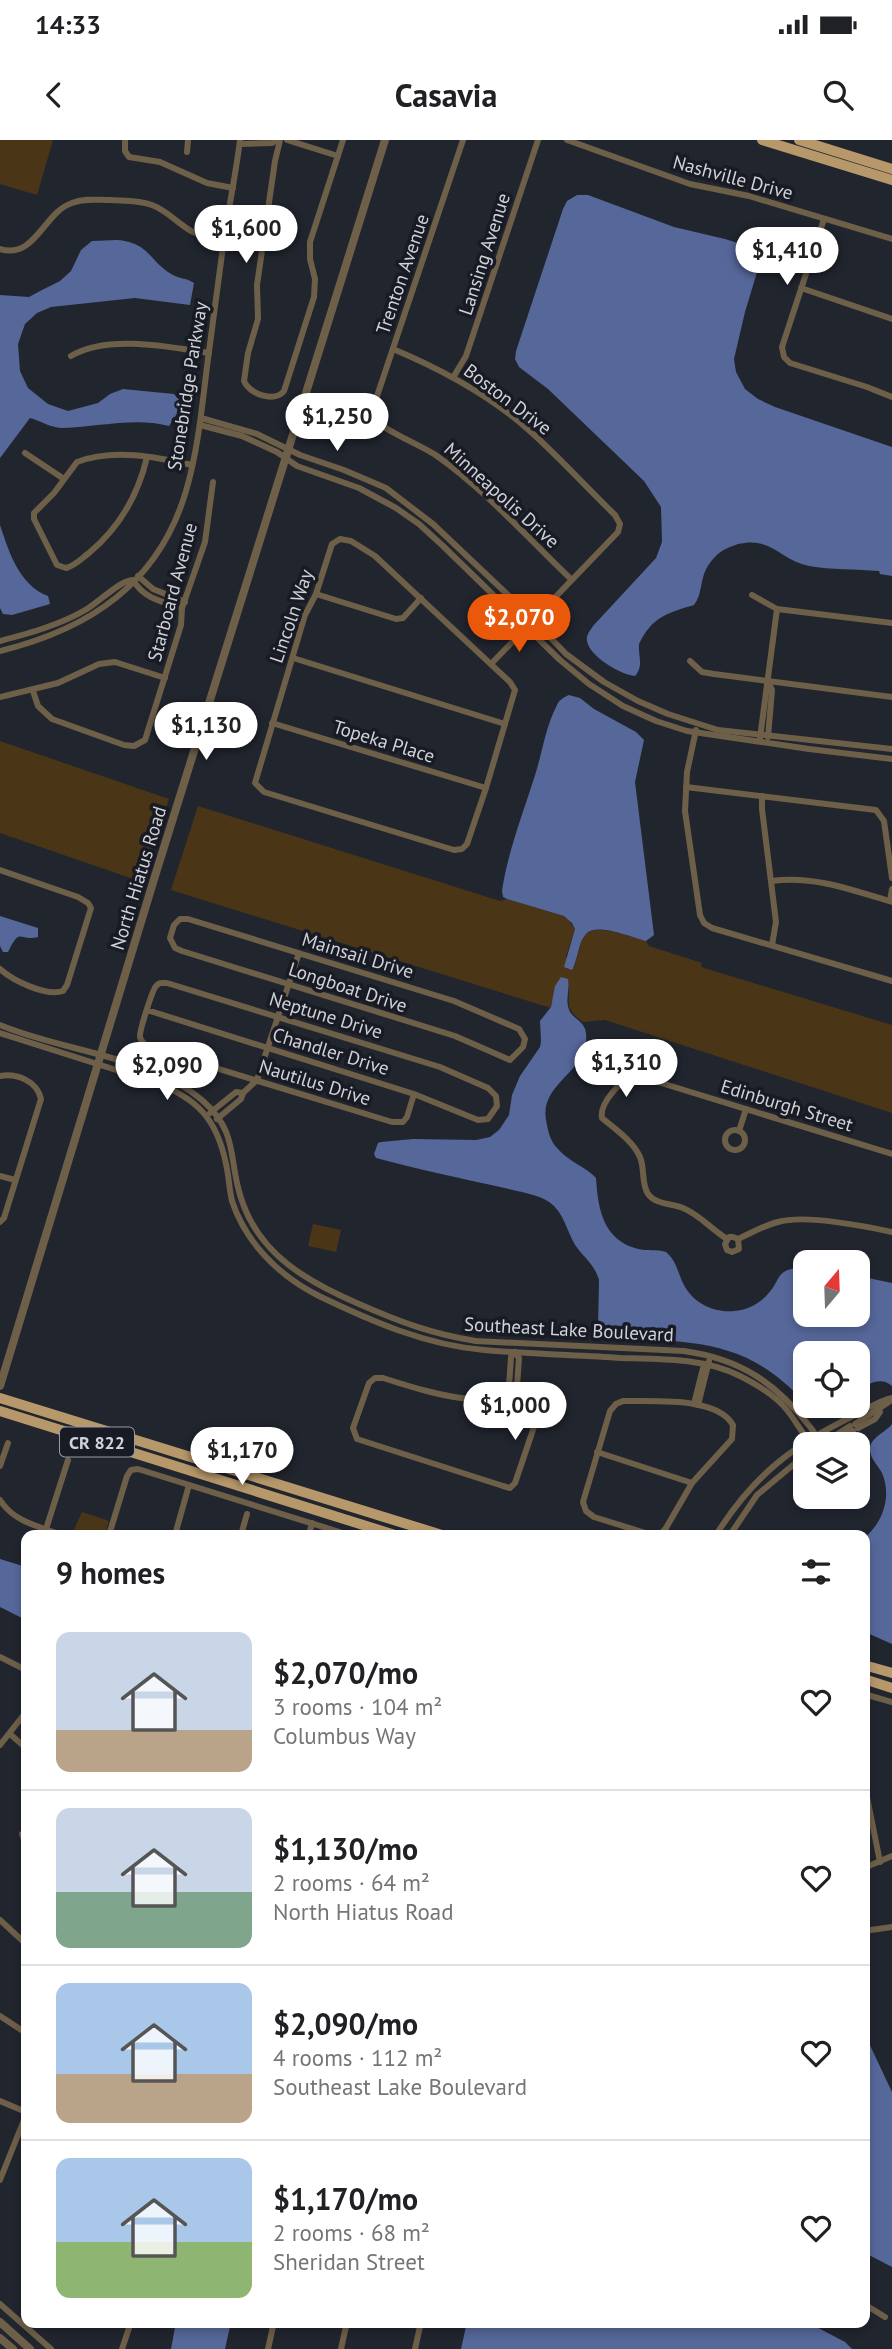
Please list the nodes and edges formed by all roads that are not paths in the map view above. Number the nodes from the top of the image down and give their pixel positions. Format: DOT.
graph roads {
  1 [pos="125,140"];
  2 [pos="188,140"];
  3 [pos="279,140"];
  4 [pos="287,140"];
  5 [pos="343,140"];
  6 [pos="385,140"];
  7 [pos="463,140"];
  8 [pos="538,140"];
  9 [pos="567,140"];
  10 [pos="762,140"];
  11 [pos="799,140"];
  12 [pos="240,142"];
  13 [pos="187,152"];
  14 [pos="338,156"];
  15 [pos="892,169"];
  16 [pos="892,180"];
  17 [pos="233,188"];
  18 [pos="824,219"];
  19 [pos="892,239"];
  20 [pos="224,240"];
  21 [pos="0,249"];
  22 [pos="801,288"];
  23 [pos="892,319"];
  24 [pos="393,349"];
  25 [pos="209,353"];
  26 [pos="71,356"];
  27 [pos="454,376"];
  28 [pos="892,397"];
  29 [pos="373,418"];
  30 [pos="201,421"];
  31 [pos="25,453"];
  32 [pos="288,455"];
  33 [pos="147,457"];
  34 [pos="192,465"];
  35 [pos="363,477"];
  36 [pos="64,479"];
  37 [pos="214,482"];
  38 [pos="359,488"];
  39 [pos="136,578"];
  40 [pos="572,579"];
  41 [pos="316,594"];
  42 [pos="752,595"];
  43 [pos="421,598"];
  44 [pos="183,605"];
  45 [pos="777,609"];
  46 [pos="529,623"];
  47 [pos="892,623"];
  48 [pos="0,641"];
  49 [pos="0,651"];
  50 [pos="293,658"];
  51 [pos="690,661"];
  52 [pos="491,664"];
  53 [pos="165,678"];
  54 [pos="768,681"];
  55 [pos="33,691"];
  56 [pos="0,697"];
  57 [pos="892,697"];
  58 [pos="272,723"];
  59 [pos="505,724"];
  60 [pos="697,729"];
  61 [pos="764,739"];
  62 [pos="892,749"];
  63 [pos="892,759"];
  64 [pos="686,787"];
  65 [pos="486,789"];
  66 [pos="762,796"];
  67 [pos="0,870"];
  68 [pos="892,878"];
  69 [pos="772,880"];
  70 [pos="892,889"];
  71 [pos="891,901"];
  72 [pos="171,931"];
  73 [pos="772,945"];
  74 [pos="299,953"];
  75 [pos="0,969"];
  76 [pos="892,982"];
  77 [pos="289,985"];
  78 [pos="147,1010"];
  79 [pos="279,1017"];
  80 [pos="0,1025"];
  81 [pos="0,1032"];
  82 [pos="523,1047"];
  83 [pos="268,1048"];
  84 [pos="99,1060"];
  85 [pos="0,1076"];
  86 [pos="257,1080"];
  87 [pos="243,1093"];
  88 [pos="414,1094"];
  89 [pos="497,1106"];
  90 [pos="746,1109"];
  91 [pos="209,1113"];
  92 [pos="215,1120"];
  93 [pos="739,1131"];
  94 [pos="892,1154"];
  95 [pos="0,1175"];
  96 [pos="15,1180"];
  97 [pos="0,1222"];
  98 [pos="892,1232"];
  99 [pos="727,1239"];
  100 [pos="738,1239"];
  101 [pos="516,1343"];
  102 [pos="515,1352"];
  103 [pos="711,1356"];
  104 [pos="708,1364"];
  105 [pos="0,1386"];
  106 [pos="0,1398"];
  107 [pos="892,1399"];
  108 [pos="512,1400"];
  109 [pos="696,1405"];
  110 [pos="0,1411"];
  111 [pos="804,1432"];
  112 [pos="813,1432"];
  113 [pos="819,1432"];
  114 [pos="844,1432"];
  115 [pos="8,1443"];
  116 [pos="597,1452"];
  117 [pos="793,1454"];
  118 [pos="198,1459"];
  119 [pos="68,1460"];
  120 [pos="793,1465"];
  121 [pos="0,1466"];
  122 [pos="195,1473"];
  123 [pos="692,1483"];
  124 [pos="189,1485"];
  125 [pos="0,1500"];
  126 [pos="3,1511"];
  127 [pos="247,1514"];
  128 [pos="312,1523"];
  129 [pos="47,1529"];
  130 [pos="111,1530"];
  131 [pos="176,1530"];
  132 [pos="242,1530"];
  133 [pos="310,1530"];
  134 [pos="334,1530"];
  135 [pos="379,1530"];
  136 [pos="426,1530"];
  137 [pos="636,1530"];
  138 [pos="664,1530"];
  139 [pos="720,1530"];
  140 [pos="733,1530"];
  141 [pos="0,1657"];
  142 [pos="870,1667"];
  143 [pos="21,1668"];
  144 [pos="892,1673"];
  145 [pos="870,1681"];
  146 [pos="892,1688"];
  147 [pos="870,1696"];
  148 [pos="892,1702"];
  149 [pos="21,1719"];
  150 [pos="10,1734"];
  151 [pos="21,1744"];
  152 [pos="0,1745"];
  153 [pos="870,1812"];
  154 [pos="892,1856"];
  155 [pos="880,1862"];
  156 [pos="870,1866"];
  157 [pos="0,1920"];
  158 [pos="892,1927"];
  159 [pos="870,1930"];
  160 [pos="21,1939"];
  161 [pos="0,2016"];
  162 [pos="21,2030"];
  163 [pos="0,2101"];
  164 [pos="21,2112"];
  165 [pos="21,2127"];
  166 [pos="0,2180"];
  167 [pos="0,2304"];
  168 [pos="870,2308"];
  169 [pos="885,2317"];
  170 [pos="0,2322"];
  171 [pos="21,2323"];
  172 [pos="27,2328"];
  173 [pos="129,2328"];
  174 [pos="273,2328"];
  175 [pos="344,2328"];
  176 [pos="420,2328"];
  177 [pos="0,2338"];
  178 [pos="13,2349"];
  179 [pos="30,2349"];
  180 [pos="51,2349"];
  181 [pos="122,2349"];
  182 [pos="268,2349"];
  183 [pos="341,2349"];
  184 [pos="415,2349"];
  1 -- 17 [label="street"];
  2 -- 13 [label="street"];
  3 -- 12 [label="street"];
  3 -- 14 [label="street"];
  4 -- 14 [label="street"];
  5 -- 14 [label="street"];
  6 -- 32 [label="street, North Hiatus Road"];
  7 -- 24 [label="street, Trenton Avenue"];
  8 -- 27 [label="street, Lansing Avenue"];
  9 -- 18 [label="street, Nashville Drive"];
  10 -- 16 [label="main road"];
  11 -- 15 [label="main road"];
  12 -- 17 [label="street, Stonebridge Parkway"];
  17 -- 20 [label="street, Stonebridge Parkway"];
  18 -- 19 [label="street, Nashville Drive"];
  18 -- 22 [label="street"];
  20 -- 21 [label="street"];
  20 -- 25 [label="street, Stonebridge Parkway"];
  22 -- 23 [label="street"];
  22 -- 28 [label="street"];
  24 -- 27 [label="street, Boston Drive"];
  24 -- 29 [label="street, Trenton Avenue"];
  25 -- 26 [label="street"];
  25 -- 30 [label="street, Stonebridge Parkway"];
  27 -- 40 [label="street, Boston Drive"];
  29 -- 40 [label="street, Minneapolis Drive"];
  30 -- 32 [label="street"];
  30 -- 34 [label="street, Stonebridge Parkway"];
  31 -- 36 [label="street"];
  32 -- 35 [label="street"];
  32 -- 38 [label="street"];
  32 -- 84 [label="street, North Hiatus Road"];
  33 -- 34 [label="street"];
  33 -- 36 [label="street"];
  33 -- 36 [label="street"];
  34 -- 39 [label="street, Stonebridge Parkway"];
  35 -- 38 [label="street"];
  35 -- 46 [label="street"];
  37 -- 44 [label="street, Starboard Avenue"];
  38 -- 46 [label="street"];
  39 -- 44 [label="street"];
  39 -- 48 [label="street, Stonebridge Parkway"];
  39 -- 49 [label="street, Stonebridge Parkway"];
  40 -- 46 [label="street"];
  41 -- 43 [label="street"];
  41 -- 43 [label="street, Lincoln Way"];
  41 -- 50 [label="street, Lincoln Way"];
  42 -- 45 [label="street"];
  43 -- 52 [label="street"];
  44 -- 53 [label="street, Starboard Avenue"];
  45 -- 47 [label="street"];
  45 -- 54 [label="street"];
  46 -- 52 [label="street"];
  46 -- 60 [label="street"];
  46 -- 60 [label="street"];
  50 -- 58 [label="street, Lincoln Way"];
  50 -- 59 [label="street"];
  51 -- 54 [label="street"];
  52 -- 59 [label="street"];
  53 -- 55 [label="street"];
  53 -- 55 [label="street, Starboard Avenue"];
  54 -- 57 [label="street"];
  54 -- 61 [label="street"];
  55 -- 56 [label="street"];
  58 -- 65 [label="street, Topeka Place"];
  58 -- 65 [label="street, Lincoln Way"];
  59 -- 65 [label="street"];
  60 -- 61 [label="street"];
  60 -- 64 [label="street"];
  61 -- 62 [label="street"];
  61 -- 63 [label="street"];
  64 -- 66 [label="street"];
  64 -- 73 [label="street"];
  66 -- 68 [label="street"];
  66 -- 69 [label="street"];
  67 -- 75 [label="street"];
  69 -- 71 [label="street"];
  69 -- 73 [label="street"];
  70 -- 71 [label="street"];
  72 -- 74 [label="street, Mainsail Drive"];
  72 -- 77 [label="street, Longboat Drive"];
  73 -- 76 [label="street"];
  74 -- 77 [label="street"];
  74 -- 82 [label="street, Mainsail Drive"];
  77 -- 79 [label="street"];
  77 -- 82 [label="street, Longboat Drive"];
  78 -- 79 [label="street, Neptune Drive"];
  78 -- 83 [label="street, Chandler Drive"];
  78 -- 86 [label="street, Nautilus Drive"];
  79 -- 83 [label="street"];
  79 -- 89 [label="street, Neptune Drive"];
  80 -- 84 [label="street, Southeast Lake Boulevard"];
  81 -- 84 [label="street, Southeast Lake Boulevard"];
  83 -- 86 [label="street"];
  83 -- 88 [label="street, Chandler Drive"];
  84 -- 91 [label="street, Southeast Lake Boulevard"];
  84 -- 105 [label="street, North Hiatus Road"];
  85 -- 96 [label="street"];
  86 -- 87 [label="street"];
  86 -- 88 [label="street, Nautilus Drive"];
  87 -- 91 [label="street"];
  87 -- 92 [label="street"];
  88 -- 89 [label="street, Chandler Drive"];
  90 -- 93 [label="street"];
  90 -- 94 [label="street, Edinburgh Street"];
  90 -- 99 [label="street, Edinburgh Street"];
  91 -- 92 [label="street, Southeast Lake Boulevard"];
  92 -- 101 [label="street, Southeast Lake Boulevard"];
  92 -- 102 [label="street, Southeast Lake Boulevard"];
  95 -- 96 [label="street"];
  96 -- 97 [label="street"];
  98 -- 100 [label="street"];
  99 -- 100 [label="street"];
  99 -- 100 [label="street"];
  101 -- 102 [label="street"];
  101 -- 103 [label="street, Southeast Lake Boulevard"];
  102 -- 104 [label="street, Southeast Lake Boulevard"];
  102 -- 108 [label="street"];
  103 -- 104 [label="street"];
  103 -- 112 [label="street, Southeast Lake Boulevard"];
  104 -- 109 [label="street"];
  104 -- 111 [label="street, Southeast Lake Boulevard"];
  106 -- 118 [label="main road, CR 822"];
  107 -- 113 [label="street"];
  107 -- 114 [label="street"];
  108 -- 108 [label="street"];
  109 -- 116 [label="street"];
  109 -- 123 [label="street"];
  110 -- 122 [label="main road, CR 822"];
  115 -- 121 [label="street"];
  116 -- 123 [label="street"];
  116 -- 137 [label="street"];
  117 -- 139 [label="street"];
  118 -- 122 [label="main road"];
  118 -- 136 [label="main road, CR 822"];
  119 -- 129 [label="street"];
  120 -- 140 [label="street"];
  122 -- 135 [label="main road, CR 822"];
  123 -- 138 [label="street"];
  124 -- 128 [label="street"];
  124 -- 130 [label="street"];
  124 -- 131 [label="street"];
  125 -- 126 [label="street"];
  126 -- 129 [label="street"];
  127 -- 132 [label="street"];
  128 -- 133 [label="street"];
  128 -- 134 [label="street"];
  141 -- 143 [label="street"];
  142 -- 144 [label="main road"];
  145 -- 146 [label="main road"];
  147 -- 148 [label="street"];
  149 -- 150 [label="street"];
  150 -- 151 [label="street"];
  150 -- 152 [label="street"];
  153 -- 155 [label="street"];
  154 -- 155 [label="street"];
  155 -- 156 [label="street"];
  157 -- 160 [label="street"];
  158 -- 159 [label="street"];
  161 -- 162 [label="street"];
  163 -- 164 [label="street"];
  165 -- 166 [label="street"];
  167 -- 171 [label="street"];
  168 -- 169 [label="street"];
  170 -- 179 [label="street"];
  172 -- 180 [label="street"];
  173 -- 181 [label="street"];
  174 -- 182 [label="street"];
  175 -- 183 [label="street"];
  176 -- 184 [label="street"];
  177 -- 178 [label="street"];
}
